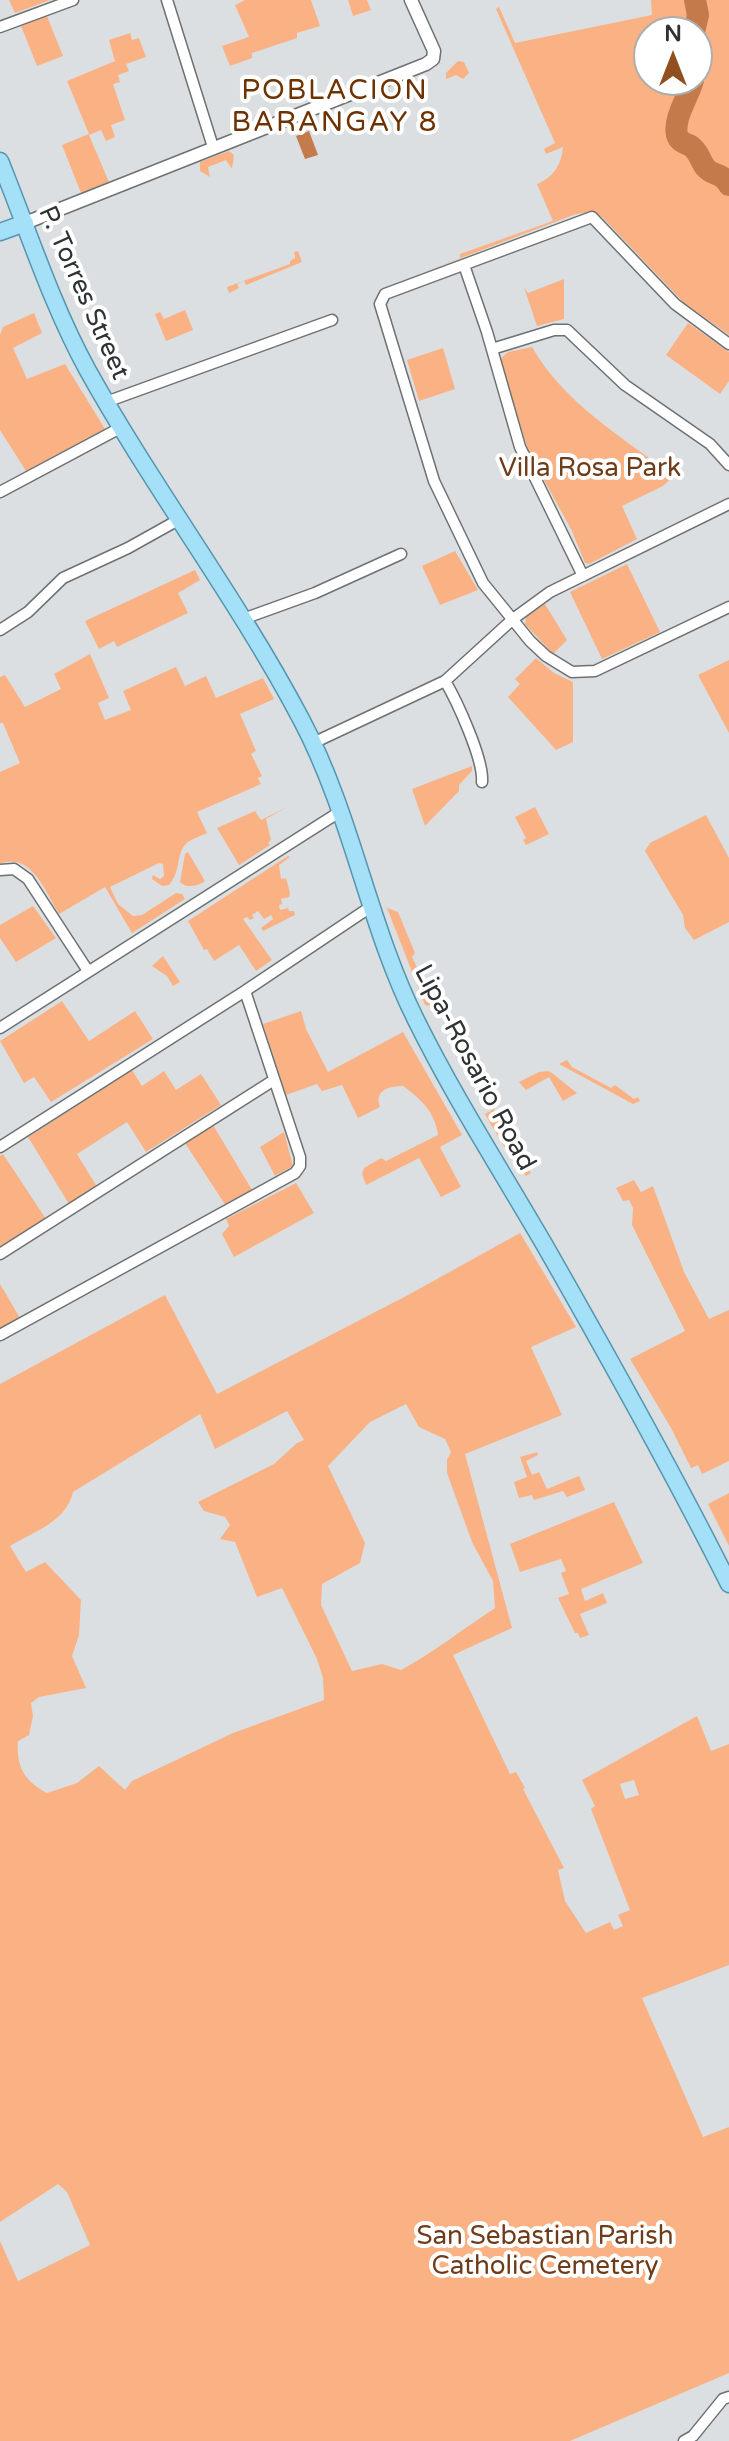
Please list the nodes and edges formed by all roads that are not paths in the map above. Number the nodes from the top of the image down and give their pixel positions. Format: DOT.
graph roads {
  1 [pos="73,0"];
  2 [pos="167,0"];
  3 [pos="411,0"];
  4 [pos="0,27"];
  5 [pos="213,147"];
  6 [pos="0,161"];
  7 [pos="25,223"];
  8 [pos="0,232"];
  9 [pos="464,265"];
  10 [pos="332,320"];
  11 [pos="729,344"];
  12 [pos="492,349"];
  13 [pos="106,402"];
  14 [pos="122,427"];
  15 [pos="729,465"];
  16 [pos="157,481"];
  17 [pos="0,492"];
  18 [pos="729,504"];
  19 [pos="180,519"];
  20 [pos="401,554"];
  21 [pos="583,576"];
  22 [pos="729,607"];
  23 [pos="243,619"];
  24 [pos="513,619"];
  25 [pos="0,630"];
  26 [pos="445,681"];
  27 [pos="313,743"];
  28 [pos="482,782"];
  29 [pos="341,811"];
  30 [pos="0,870"];
  31 [pos="372,906"];
  32 [pos="88,971"];
  33 [pos="245,991"];
  34 [pos="0,1028"];
  35 [pos="274,1080"];
  36 [pos="0,1147"];
  37 [pos="0,1254"];
  38 [pos="0,1335"];
  39 [pos="729,1584"];
  40 [pos="729,2397"];
  41 [pos="684,2441"];
  1 -- 4 [label="street"];
  2 -- 5 [label="street"];
  3 -- 5 [label="street"];
  5 -- 7 [label="street"];
  6 -- 7 [label="main road, P. Torres Street"];
  7 -- 8 [label="main road"];
  7 -- 13 [label="main road, P. Torres Street"];
  9 -- 11 [label="street"];
  9 -- 12 [label="street"];
  9 -- 24 [label="street"];
  10 -- 13 [label="street"];
  12 -- 15 [label="street"];
  12 -- 21 [label="street"];
  13 -- 14 [label="main road, P. Torres Street"];
  14 -- 16 [label="main road, P. Torres Street"];
  14 -- 17 [label="street"];
  16 -- 19 [label="main road, Lipa-Rosario Road"];
  18 -- 21 [label="street"];
  19 -- 23 [label="main road, Lipa-Rosario Road"];
  19 -- 25 [label="street"];
  20 -- 23 [label="street"];
  21 -- 24 [label="street"];
  22 -- 24 [label="street"];
  23 -- 27 [label="main road, Lipa-Rosario Road"];
  24 -- 26 [label="street"];
  26 -- 27 [label="street"];
  26 -- 28 [label="street"];
  27 -- 29 [label="main road, Lipa-Rosario Road"];
  29 -- 31 [label="main road, Lipa-Rosario Road"];
  29 -- 32 [label="street"];
  30 -- 32 [label="street"];
  31 -- 33 [label="street"];
  31 -- 39 [label="main road, Lipa-Rosario Road"];
  32 -- 34 [label="street"];
  33 -- 35 [label="street"];
  33 -- 36 [label="street"];
  35 -- 37 [label="street"];
  35 -- 38 [label="street"];
  40 -- 41 [label="street"];
}
